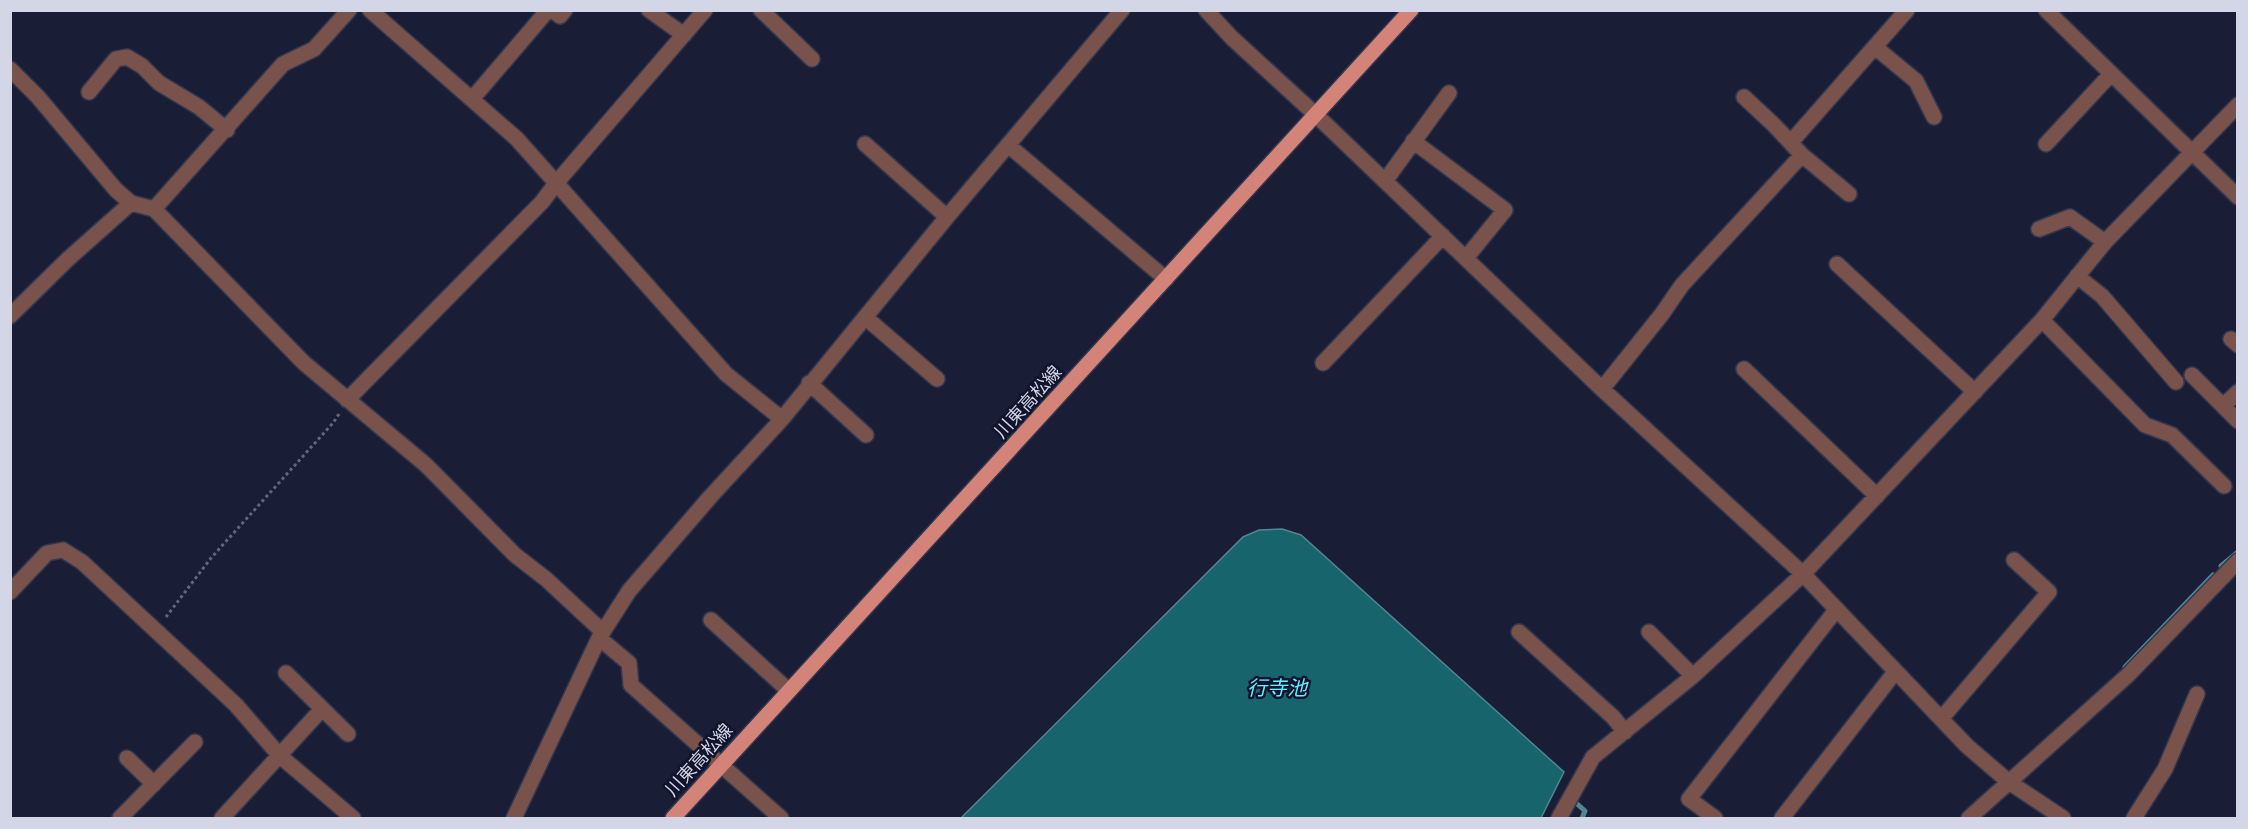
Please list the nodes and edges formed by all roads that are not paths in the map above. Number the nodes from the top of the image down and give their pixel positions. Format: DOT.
graph roads {
  1 [pos="349,10"];
  2 [pos="370,10"];
  3 [pos="550,10"];
  4 [pos="565,10"];
  5 [pos="649,10"];
  6 [pos="705,10"];
  7 [pos="761,10"];
  8 [pos="1122,10"];
  9 [pos="1206,10"];
  10 [pos="1410,10"];
  11 [pos="2046,10"];
  12 [pos="1898,14"];
  13 [pos="684,35"];
  14 [pos="1875,47"];
  15 [pos="812,58"];
  16 [pos="10,69"];
  17 [pos="2111,74"];
  18 [pos="89,92"];
  19 [pos="1449,93"];
  20 [pos="1744,97"];
  21 [pos="472,99"];
  22 [pos="2238,105"];
  23 [pos="1316,115"];
  24 [pos="1934,117"];
  25 [pos="227,130"];
  26 [pos="1413,141"];
  27 [pos="1791,142"];
  28 [pos="866,144"];
  29 [pos="2046,144"];
  30 [pos="1008,145"];
  31 [pos="2192,153"];
  32 [pos="1802,155"];
  33 [pos="1385,181"];
  34 [pos="557,182"];
  35 [pos="1849,194"];
  36 [pos="2238,198"];
  37 [pos="132,203"];
  38 [pos="154,209"];
  39 [pos="947,217"];
  40 [pos="2039,229"];
  41 [pos="1443,236"];
  42 [pos="2105,242"];
  43 [pos="1466,258"];
  44 [pos="1837,264"];
  45 [pos="2077,276"];
  46 [pos="1166,279"];
  47 [pos="10,316"];
  48 [pos="865,317"];
  49 [pos="2042,320"];
  50 [pos="1323,363"];
  51 [pos="1744,369"];
  52 [pos="2192,375"];
  53 [pos="937,380"];
  54 [pos="2176,382"];
  55 [pos="809,383"];
  56 [pos="1602,389"];
  57 [pos="1975,392"];
  58 [pos="2238,392"];
  59 [pos="347,400"];
  60 [pos="2223,406"];
  61 [pos="782,419"];
  62 [pos="2238,421"];
  63 [pos="866,435"];
  64 [pos="2224,486"];
  65 [pos="1877,496"];
  66 [pos="2014,560"];
  67 [pos="2238,561"];
  68 [pos="1803,574"];
  69 [pos="10,592"];
  70 [pos="1836,610"];
  71 [pos="711,620"];
  72 [pos="1649,632"];
  73 [pos="1519,633"];
  74 [pos="601,635"];
  75 [pos="1895,672"];
  76 [pos="286,673"];
  77 [pos="1694,676"];
  78 [pos="789,691"];
  79 [pos="2197,694"];
  80 [pos="322,709"];
  81 [pos="1941,719"];
  82 [pos="1625,732"];
  83 [pos="348,734"];
  84 [pos="195,742"];
  85 [pos="280,756"];
  86 [pos="127,758"];
  87 [pos="720,765"];
  88 [pos="2009,782"];
  89 [pos="154,784"];
  90 [pos="120,819"];
  91 [pos="222,819"];
  92 [pos="353,819"];
  93 [pos="514,819"];
  94 [pos="673,819"];
  95 [pos="781,819"];
  96 [pos="1560,819"];
  97 [pos="1715,819"];
  98 [pos="1782,819"];
  99 [pos="1969,819"];
  100 [pos="2063,819"];
  101 [pos="2134,819"];
  1 -- 25 [label="street"];
  2 -- 21 [label="street"];
  3 -- 4 [label="street"];
  3 -- 21 [label="street"];
  5 -- 13 [label="street"];
  6 -- 13 [label="street"];
  7 -- 15 [label="street"];
  8 -- 30 [label="street"];
  9 -- 23 [label="street"];
  10 -- 23 [label="main road, 川東高松線"];
  11 -- 17 [label="street"];
  12 -- 14 [label="street"];
  13 -- 34 [label="street"];
  14 -- 24 [label="street"];
  14 -- 27 [label="street"];
  16 -- 37 [label="street"];
  17 -- 29 [label="street"];
  17 -- 31 [label="street"];
  18 -- 25 [label="street"];
  19 -- 26 [label="street"];
  20 -- 27 [label="street"];
  21 -- 34 [label="street"];
  22 -- 31 [label="street"];
  23 -- 33 [label="street"];
  23 -- 46 [label="main road, 川東高松線"];
  25 -- 38 [label="street"];
  26 -- 33 [label="street"];
  26 -- 43 [label="street"];
  27 -- 32 [label="street"];
  28 -- 39 [label="street"];
  30 -- 39 [label="street"];
  30 -- 46 [label="street"];
  31 -- 36 [label="street"];
  31 -- 42 [label="street"];
  32 -- 35 [label="street"];
  32 -- 56 [label="street"];
  33 -- 41 [label="street"];
  34 -- 59 [label="street"];
  34 -- 61 [label="street"];
  37 -- 38 [label="street"];
  37 -- 47 [label="street"];
  38 -- 59 [label="street"];
  39 -- 48 [label="street"];
  40 -- 42 [label="street"];
  41 -- 43 [label="street"];
  41 -- 50 [label="street"];
  42 -- 45 [label="street"];
  43 -- 56 [label="street"];
  44 -- 57 [label="street"];
  45 -- 49 [label="street"];
  45 -- 54 [label="street"];
  46 -- 78 [label="main road, 川東高松線"];
  48 -- 53 [label="street"];
  48 -- 55 [label="street"];
  49 -- 57 [label="street"];
  49 -- 64 [label="street"];
  51 -- 65 [label="street"];
  52 -- 60 [label="street"];
  55 -- 61 [label="street"];
  55 -- 63 [label="street"];
  56 -- 68 [label="street"];
  57 -- 65 [label="street"];
  58 -- 60 [label="street"];
  59 -- 74 [label="street"];
  60 -- 62 [label="street"];
  61 -- 74 [label="street"];
  65 -- 68 [label="street"];
  66 -- 81 [label="street"];
  67 -- 88 [label="street"];
  68 -- 70 [label="street"];
  68 -- 77 [label="street"];
  69 -- 85 [label="street"];
  70 -- 75 [label="street"];
  70 -- 97 [label="street"];
  71 -- 78 [label="street"];
  72 -- 77 [label="street"];
  73 -- 82 [label="street"];
  74 -- 87 [label="street"];
  74 -- 93 [label="street"];
  75 -- 81 [label="street"];
  75 -- 98 [label="street"];
  76 -- 80 [label="street"];
  77 -- 82 [label="street"];
  78 -- 87 [label="main road, 川東高松線"];
  79 -- 101 [label="street"];
  80 -- 83 [label="street"];
  80 -- 85 [label="street"];
  81 -- 88 [label="street"];
  82 -- 96 [label="street"];
  84 -- 89 [label="street"];
  85 -- 91 [label="street"];
  85 -- 92 [label="street"];
  86 -- 89 [label="street"];
  87 -- 94 [label="main road, 川東高松線"];
  87 -- 95 [label="street"];
  88 -- 99 [label="street"];
  88 -- 100 [label="street"];
  89 -- 90 [label="street"];
}
